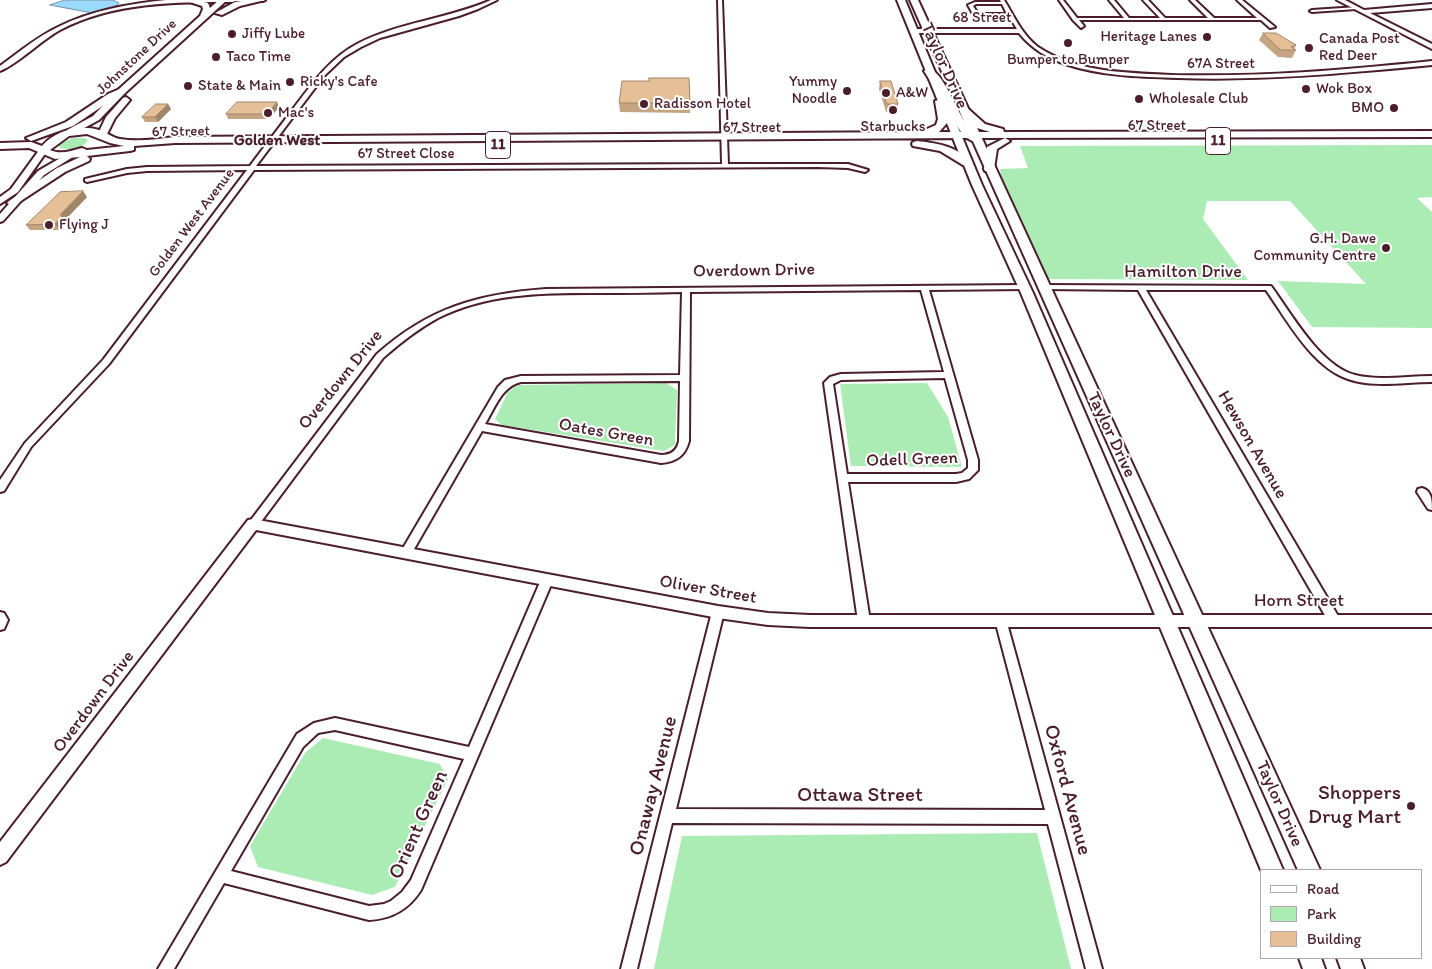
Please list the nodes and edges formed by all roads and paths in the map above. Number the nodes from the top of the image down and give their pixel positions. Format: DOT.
graph roads {
  1 [pos="188,0"];
  2 [pos="222,0"];
  3 [pos="233,0"];
  4 [pos="262,0"];
  5 [pos="496,0"];
  6 [pos="720,0"];
  7 [pos="901,0"];
  8 [pos="914,0"];
  9 [pos="1061,0"];
  10 [pos="1111,0"];
  11 [pos="1145,0"];
  12 [pos="1192,0"];
  13 [pos="1239,0"];
  14 [pos="1340,0"];
  15 [pos="1003,2"];
  16 [pos="1432,6"];
  17 [pos="1356,8"];
  18 [pos="1312,11"];
  19 [pos="1362,12"];
  20 [pos="219,13"];
  21 [pos="204,16"];
  22 [pos="1012,16"];
  23 [pos="1075,18"];
  24 [pos="1127,18"];
  25 [pos="1163,18"];
  26 [pos="1213,19"];
  27 [pos="1262,19"];
  28 [pos="1080,26"];
  29 [pos="1272,27"];
  30 [pos="913,31"];
  31 [pos="928,31"];
  32 [pos="1022,31"];
  33 [pos="1432,47"];
  34 [pos="1432,63"];
  35 [pos="0,69"];
  36 [pos="929,71"];
  37 [pos="122,91"];
  38 [pos="940,101"];
  39 [pos="963,109"];
  40 [pos="108,123"];
  41 [pos="70,132"];
  42 [pos="1036,134"];
  43 [pos="1432,134"];
  44 [pos="102,136"];
  45 [pos="905,136"];
  46 [pos="974,137"];
  47 [pos="31,138"];
  48 [pos="956,139"];
  49 [pos="175,140"];
  50 [pos="725,140"];
  51 [pos="0,141"];
  52 [pos="1005,141"];
  53 [pos="1432,141"];
  54 [pos="890,142"];
  55 [pos="271,143"];
  56 [pos="0,146"];
  57 [pos="0,152"];
  58 [pos="106,152"];
  59 [pos="72,155"];
  60 [pos="40,156"];
  61 [pos="967,163"];
  62 [pos="725,165"];
  63 [pos="251,168"];
  64 [pos="989,169"];
  65 [pos="866,170"];
  66 [pos="87,180"];
  67 [pos="14,191"];
  68 [pos="0,201"];
  69 [pos="13,203"];
  70 [pos="0,207"];
  71 [pos="0,219"];
  72 [pos="1024,287"];
  73 [pos="1043,287"];
  74 [pos="924,288"];
  75 [pos="1141,288"];
  76 [pos="686,291"];
  77 [pos="950,375"];
  78 [pos="685,378"];
  79 [pos="1432,379"];
  80 [pos="481,427"];
  81 [pos="842,478"];
  82 [pos="0,488"];
  83 [pos="1422,492"];
  84 [pos="1432,506"];
  85 [pos="252,524"];
  86 [pos="406,553"];
  87 [pos="547,580"];
  88 [pos="718,612"];
  89 [pos="0,618"];
  90 [pos="1001,620"];
  91 [pos="1165,620"];
  92 [pos="1197,620"];
  93 [pos="1334,620"];
  94 [pos="1432,620"];
  95 [pos="864,621"];
  96 [pos="0,624"];
  97 [pos="472,754"];
  98 [pos="667,816"];
  99 [pos="1054,817"];
  100 [pos="0,856"];
  101 [pos="1272,869"];
  102 [pos="1309,869"];
  103 [pos="221,875"];
  104 [pos="166,969"];
  105 [pos="629,969"];
  106 [pos="1094,969"];
  1 -- 2 [label="street"];
  1 -- 21 [label="main road"];
  1 -- 35 [label="street"];
  2 -- 3 [label="street"];
  2 -- 21 [label="main road, Johnstone Drive"];
  3 -- 4 [label="street"];
  3 -- 20 [label="main road, Johnstone Drive"];
  4 -- 20 [label="main road"];
  5 -- 55 [label="street, Golden West Avenue"];
  6 -- 50 [label="street"];
  7 -- 30 [label="main road, Taylor Drive"];
  8 -- 31 [label="main road, Taylor Drive"];
  9 -- 23 [label="street"];
  10 -- 24 [label="street"];
  11 -- 25 [label="street"];
  12 -- 26 [label="street"];
  13 -- 27 [label="street"];
  14 -- 17 [label="street"];
  15 -- 22 [label="street, 67A Street"];
  15 -- 22 [label="street"];
  16 -- 19 [label="street"];
  17 -- 18 [label="street"];
  17 -- 19 [label="street"];
  19 -- 33 [label="street"];
  20 -- 40 [label="main road, Johnstone Drive"];
  21 -- 37 [label="main road, Johnstone Drive"];
  22 -- 32 [label="street, 67A Street"];
  23 -- 24 [label="street"];
  23 -- 28 [label="street"];
  24 -- 25 [label="street"];
  25 -- 26 [label="street"];
  26 -- 27 [label="street"];
  27 -- 29 [label="street"];
  30 -- 31 [label="street, 68 Street"];
  30 -- 36 [label="main road, Taylor Drive"];
  31 -- 32 [label="street, 68 Street"];
  31 -- 39 [label="main road, Taylor Drive"];
  32 -- 34 [label="street, 67A Street"];
  36 -- 38 [label="main road, Taylor Drive"];
  36 -- 46 [label="main road"];
  37 -- 41 [label="main road, Johnstone Drive"];
  37 -- 47 [label="main road"];
  38 -- 45 [label="main road"];
  38 -- 48 [label="main road, Taylor Drive"];
  39 -- 42 [label="main road"];
  39 -- 46 [label="main road, Taylor Drive"];
  40 -- 44 [label="main road, Johnstone Drive"];
  40 -- 49 [label="main road"];
  41 -- 44 [label="main road"];
  41 -- 47 [label="main road"];
  41 -- 60 [label="main road"];
  42 -- 43 [label="main road, 67 Street / 11"];
  42 -- 46 [label="main road, 67 Street / 11"];
  44 -- 49 [label="main road, 67 Street / 11"];
  44 -- 59 [label="main road"];
  45 -- 48 [label="main road, 67 Street / 11"];
  45 -- 50 [label="main road, 67 Street / 11"];
  46 -- 48 [label="main road, 67 Street / 11"];
  46 -- 52 [label="main road, 67 Street / 11"];
  46 -- 64 [label="main road, Taylor Drive"];
  47 -- 51 [label="main road"];
  48 -- 54 [label="main road, 67 Street / 11"];
  48 -- 61 [label="main road, Taylor Drive"];
  49 -- 55 [label="main road, 67 Street / 11"];
  50 -- 54 [label="main road, 67 Street / 11"];
  50 -- 55 [label="main road, 67 Street / 11"];
  50 -- 62 [label="street"];
  52 -- 53 [label="main road, 67 Street / 11"];
  52 -- 64 [label="main road"];
  54 -- 61 [label="main road"];
  55 -- 58 [label="main road, 67 Street / 11"];
  55 -- 63 [label="street, Golden West Avenue"];
  56 -- 60 [label="main road"];
  57 -- 60 [label="main road"];
  58 -- 59 [label="main road, 67 Street / 11"];
  58 -- 69 [label="main road"];
  59 -- 60 [label="main road, 67 Street"];
  59 -- 69 [label="street"];
  60 -- 67 [label="street"];
  61 -- 72 [label="main road, Taylor Drive"];
  62 -- 63 [label="street, 67 Street Close"];
  62 -- 65 [label="street, 67 Street Close"];
  63 -- 66 [label="street, 67 Street Close"];
  63 -- 82 [label="street, Golden West Avenue"];
  64 -- 73 [label="main road, Taylor Drive"];
  67 -- 68 [label="street"];
  67 -- 70 [label="street"];
  69 -- 71 [label="street"];
  72 -- 74 [label="street, Overdown Drive"];
  72 -- 91 [label="main road, Taylor Drive"];
  73 -- 75 [label="street, Hamilton Drive"];
  73 -- 92 [label="main road, Taylor Drive"];
  74 -- 76 [label="street, Overdown Drive"];
  74 -- 77 [label="street, Odell Green"];
  75 -- 79 [label="street, Hamilton Drive"];
  75 -- 93 [label="street, Hewson Avenue"];
  76 -- 78 [label="street, Oates Green"];
  76 -- 85 [label="street, Overdown Drive"];
  77 -- 81 [label="street, Odell Green"];
  77 -- 81 [label="street, Odell Green"];
  78 -- 80 [label="street"];
  78 -- 80 [label="street, Oates Green"];
  80 -- 86 [label="street"];
  81 -- 95 [label="street, Odell Green"];
  83 -- 84 [label="street"];
  85 -- 86 [label="street, Oliver Street"];
  85 -- 100 [label="street, Overdown Drive"];
  86 -- 87 [label="street, Oliver Street"];
  87 -- 88 [label="street, Oliver Street"];
  87 -- 97 [label="street, Orient Green"];
  88 -- 95 [label="street, Oliver Street"];
  88 -- 98 [label="street, Onaway Avenue"];
  89 -- 96 [label="street"];
  90 -- 91 [label="street, Oliver Street"];
  90 -- 95 [label="street, Oliver Street"];
  90 -- 99 [label="street, Oxford Avenue"];
  91 -- 92 [label="street, Horn Street"];
  91 -- 101 [label="main road, Taylor Drive"];
  92 -- 93 [label="street, Horn Street"];
  92 -- 102 [label="main road, Taylor Drive"];
  93 -- 94 [label="street, Horn Street"];
  97 -- 103 [label="street, Orient Green"];
  97 -- 103 [label="street, Orient Green"];
  98 -- 99 [label="street, Ottawa Street"];
  98 -- 105 [label="street, Onaway Avenue"];
  99 -- 106 [label="street, Oxford Avenue"];
  103 -- 104 [label="street, Orient Green"];
}
